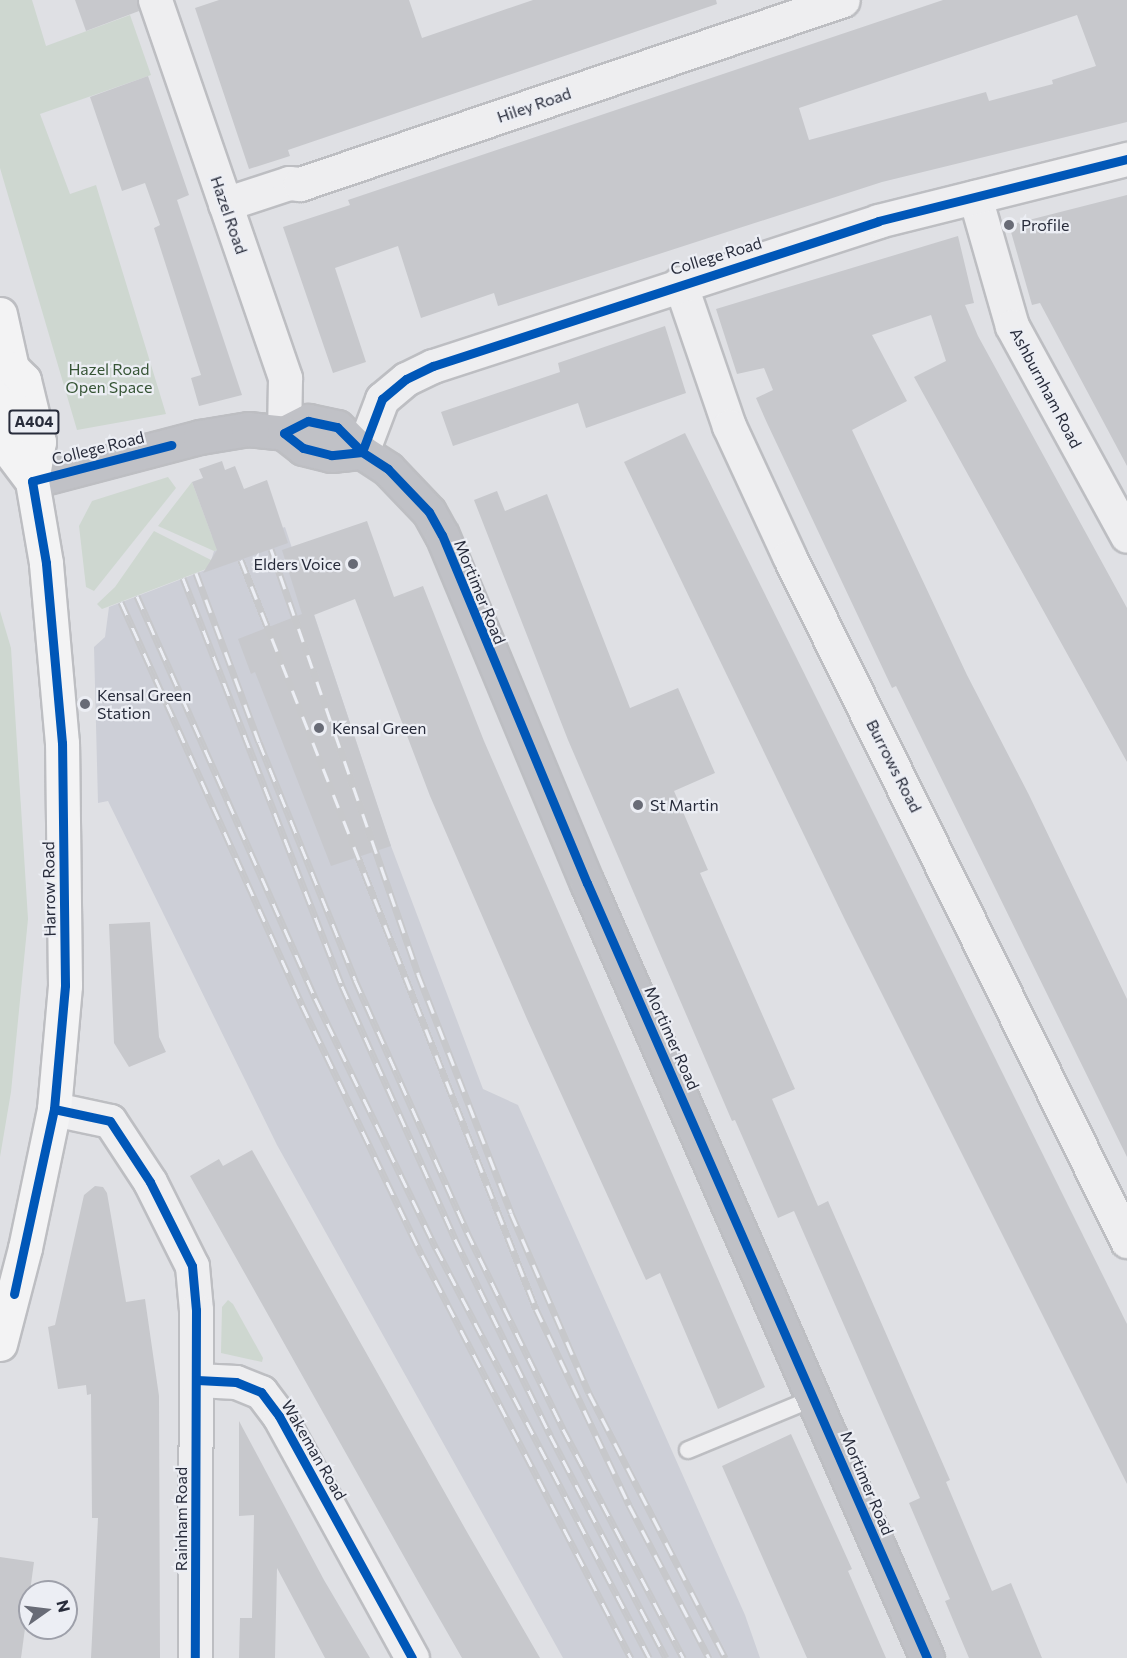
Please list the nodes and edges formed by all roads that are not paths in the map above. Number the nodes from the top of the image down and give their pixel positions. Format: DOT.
graph roads {
  1 [pos="155,0"];
  2 [pos="843,0"];
  3 [pos="1127,159"];
  4 [pos="975,197"];
  5 [pos="225,204"];
  6 [pos="680,283"];
  7 [pos="0,314"];
  8 [pos="12,368"];
  9 [pos="0,400"];
  10 [pos="0,409"];
  11 [pos="284,433"];
  12 [pos="362,452"];
  13 [pos="32,481"];
  14 [pos="1127,536"];
  15 [pos="54,1109"];
  16 [pos="1127,1241"];
  17 [pos="0,1344"];
  18 [pos="197,1380"];
  19 [pos="814,1398"];
  20 [pos="688,1450"];
  21 [pos="195,1658"];
  22 [pos="412,1658"];
  23 [pos="927,1658"];
  1 -- 5 [label="street, Hazel Road"];
  2 -- 5 [label="street, Hiley Road"];
  3 -- 4 [label="street, College Road"];
  4 -- 6 [label="street, College Road"];
  4 -- 14 [label="street, Ashburnham Road"];
  5 -- 11 [label="street, Hazel Road"];
  6 -- 12 [label="street, College Road"];
  6 -- 16 [label="street, Burrows Road"];
  7 -- 8 [label="main road, Harrow Road / A404"];
  8 -- 9 [label="main road, A404"];
  8 -- 13 [label="main road, Harrow Road / A404"];
  10 -- 13 [label="main road, Harrow Road / A404"];
  11 -- 12 [label="main road, College Road"];
  11 -- 13 [label="main road, College Road"];
  12 -- 19 [label="main road, Mortimer Road"];
  13 -- 15 [label="main road, Harrow Road / A404"];
  15 -- 17 [label="main road, Harrow Road / A404"];
  15 -- 18 [label="street"];
  18 -- 21 [label="street, Rainham Road"];
  18 -- 22 [label="street, Wakeman Road"];
  19 -- 20 [label="lane"];
  19 -- 23 [label="main road, Mortimer Road"];
}
